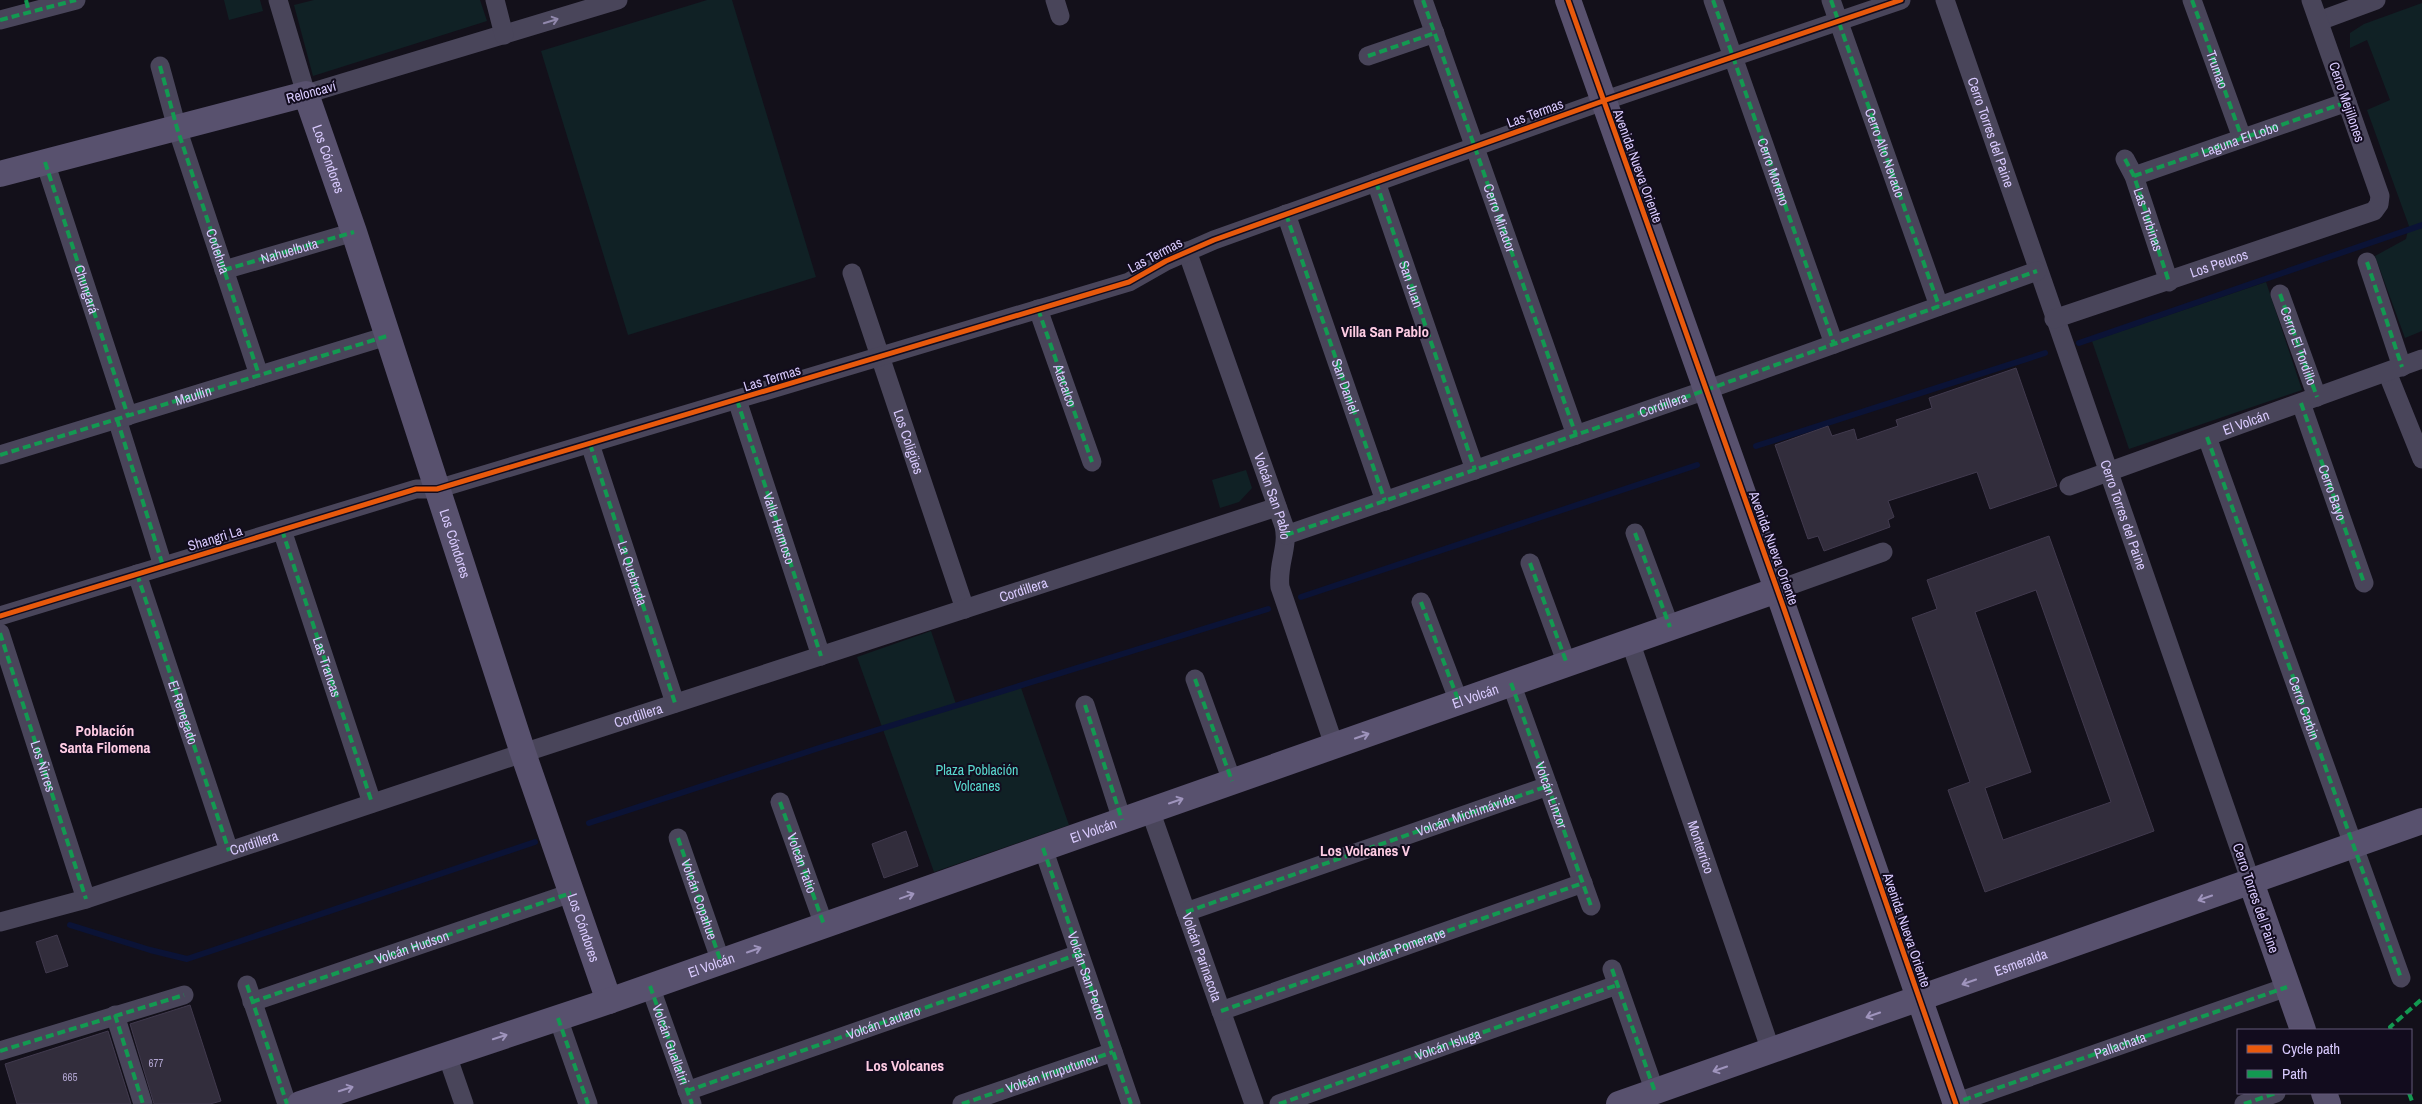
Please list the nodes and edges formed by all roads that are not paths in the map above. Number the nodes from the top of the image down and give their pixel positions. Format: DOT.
graph roads {
  1 [pos="76,0"];
  2 [pos="278,0"];
  3 [pos="495,0"];
  4 [pos="618,0"];
  5 [pos="1423,0"];
  6 [pos="1568,0"];
  7 [pos="1713,0"];
  8 [pos="1831,0"];
  9 [pos="1901,0"];
  10 [pos="1945,0"];
  11 [pos="2192,0"];
  12 [pos="2311,0"];
  13 [pos="2376,0"];
  14 [pos="28,6"];
  15 [pos="0,20"];
  16 [pos="1838,21"];
  17 [pos="2319,21"];
  18 [pos="1435,33"];
  19 [pos="504,35"];
  20 [pos="1368,56"];
  21 [pos="1733,57"];
  22 [pos="160,66"];
  23 [pos="306,94"];
  24 [pos="1603,101"];
  25 [pos="2347,102"];
  26 [pos="178,128"];
  27 [pos="2242,138"];
  28 [pos="1474,147"];
  29 [pos="2125,159"];
  30 [pos="45,162"];
  31 [pos="0,174"];
  32 [pos="2134,176"];
  33 [pos="1376,182"];
  34 [pos="2379,204"];
  35 [pos="1286,214"];
  36 [pos="354,232"];
  37 [pos="1187,251"];
  38 [pos="2366,262"];
  39 [pos="224,270"];
  40 [pos="2038,270"];
  41 [pos="852,273"];
  42 [pos="2169,282"];
  43 [pos="2280,294"];
  44 [pos="1939,306"];
  45 [pos="1038,309"];
  46 [pos="2054,319"];
  47 [pos="387,336"];
  48 [pos="1834,344"];
  49 [pos="881,357"];
  50 [pos="2422,359"];
  51 [pos="2394,369"];
  52 [pos="259,375"];
  53 [pos="1706,390"];
  54 [pos="737,400"];
  55 [pos="2309,400"];
  56 [pos="123,417"];
  57 [pos="1576,435"];
  58 [pos="2207,437"];
  59 [pos="590,444"];
  60 [pos="0,455"];
  61 [pos="2422,459"];
  62 [pos="1092,462"];
  63 [pos="1475,470"];
  64 [pos="2107,470"];
  65 [pos="2069,486"];
  66 [pos="437,489"];
  67 [pos="1385,501"];
  68 [pos="1277,507"];
  69 [pos="282,530"];
  70 [pos="1635,533"];
  71 [pos="1286,535"];
  72 [pos="1883,552"];
  73 [pos="1530,563"];
  74 [pos="163,566"];
  75 [pos="137,574"];
  76 [pos="2364,583"];
  77 [pos="1777,590"];
  78 [pos="1422,602"];
  79 [pos="966,609"];
  80 [pos="0,616"];
  81 [pos="1670,627"];
  82 [pos="0,633"];
  83 [pos="1630,642"];
  84 [pos="821,656"];
  85 [pos="1567,664"];
  86 [pos="1195,679"];
  87 [pos="1511,684"];
  88 [pos="1459,702"];
  89 [pos="675,703"];
  90 [pos="1085,705"];
  91 [pos="1334,745"];
  92 [pos="523,753"];
  93 [pos="1232,781"];
  94 [pos="1548,786"];
  95 [pos="780,802"];
  96 [pos="372,803"];
  97 [pos="1150,810"];
  98 [pos="1122,820"];
  99 [pos="2422,821"];
  100 [pos="678,838"];
  101 [pos="2353,846"];
  102 [pos="1043,848"];
  103 [pos="229,851"];
  104 [pos="2251,882"];
  105 [pos="1583,884"];
  106 [pos="571,893"];
  107 [pos="86,899"];
  108 [pos="1591,906"];
  109 [pos="1186,912"];
  110 [pos="0,922"];
  111 [pos="824,925"];
  112 [pos="1079,954"];
  113 [pos="721,962"];
  114 [pos="2400,978"];
  115 [pos="650,986"];
  116 [pos="2288,987"];
  117 [pos="184,995"];
  118 [pos="1919,999"];
  119 [pos="609,1001"];
  120 [pos="1221,1011"];
  121 [pos="115,1016"];
  122 [pos="558,1018"];
  123 [pos="2302,1029"];
  124 [pos="0,1051"];
  125 [pos="1771,1051"];
  126 [pos="1113,1052"];
  127 [pos="447,1055"];
  128 [pos="1655,1092"];
  129 [pos="1683,1093"];
  130 [pos="2273,1094"];
  131 [pos="690,1098"];
  132 [pos="143,1104"];
  133 [pos="287,1104"];
  134 [pos="300,1104"];
  135 [pos="464,1104"];
  136 [pos="588,1104"];
  137 [pos="962,1104"];
  138 [pos="1131,1104"];
  139 [pos="1254,1104"];
  140 [pos="1279,1104"];
  141 [pos="1619,1104"];
  142 [pos="1954,1104"];
  143 [pos="2244,1104"];
  1 -- 14 [label="street"];
  2 -- 23 [label="street, Los Cóndores"];
  3 -- 19 [label="street"];
  19 -- 4 [label="street, Reloncaví, one-way"];
  5 -- 18 [label="street, Cerro Mirador"];
  6 -- 24 [label="street, Avenida Nueva Oriente"];
  7 -- 21 [label="street, Cerro Moreno"];
  8 -- 16 [label="street, Cerro Alto Nevado"];
  9 -- 16 [label="street, Las Termas"];
  10 -- 40 [label="street, Cerro Torres del Paine"];
  11 -- 27 [label="street, Trumao"];
  12 -- 17 [label="street, Cerro Mejillones"];
  13 -- 17 [label="street"];
  14 -- 15 [label="street"];
  16 -- 21 [label="street, Las Termas"];
  16 -- 44 [label="street, Cerro Alto Nevado"];
  17 -- 25 [label="street, Cerro Mejillones"];
  18 -- 20 [label="street"];
  18 -- 28 [label="street, Cerro Mirador"];
  19 -- 23 [label="street, Reloncaví"];
  21 -- 24 [label="street, Las Termas"];
  21 -- 48 [label="street, Cerro Moreno"];
  22 -- 26 [label="street, Codehua"];
  23 -- 26 [label="street, Reloncaví"];
  23 -- 36 [label="street, Los Cóndores"];
  24 -- 28 [label="street, Las Termas"];
  24 -- 53 [label="street, Avenida Nueva Oriente"];
  25 -- 27 [label="street, Laguna El Lobo"];
  25 -- 34 [label="street, Cerro Mejillones"];
  26 -- 30 [label="street, Reloncaví"];
  26 -- 39 [label="street, Codehua"];
  27 -- 32 [label="street, Laguna El Lobo"];
  28 -- 33 [label="street, Las Termas"];
  28 -- 57 [label="street, Cerro Mirador"];
  29 -- 32 [label="street, Las Turbinas"];
  30 -- 31 [label="street, Reloncaví"];
  30 -- 56 [label="street, Chungará"];
  32 -- 42 [label="street, Las Turbinas"];
  33 -- 35 [label="street, Las Termas"];
  33 -- 63 [label="street, San Juan"];
  34 -- 42 [label="street, Los Peucos"];
  35 -- 37 [label="street, Las Termas"];
  35 -- 67 [label="street, San Daniel"];
  36 -- 39 [label="street, Nahuelbuta"];
  36 -- 47 [label="street, Los Cóndores"];
  37 -- 45 [label="street, Las Termas"];
  37 -- 68 [label="street, Volcán San Pablo"];
  38 -- 51 [label="street"];
  39 -- 52 [label="street, Codehua"];
  40 -- 44 [label="street, Cordillera"];
  40 -- 46 [label="street, Cerro Torres del Paine"];
  41 -- 49 [label="street, Los Coligües"];
  42 -- 46 [label="street, Los Peucos"];
  43 -- 55 [label="street, Cerro El Tordillo"];
  44 -- 48 [label="street, Cordillera"];
  45 -- 49 [label="street, Las Termas"];
  45 -- 62 [label="street, Atacalco"];
  46 -- 64 [label="street, Cerro Torres del Paine"];
  47 -- 52 [label="street, Maullin"];
  47 -- 66 [label="street, Los Cóndores"];
  48 -- 53 [label="street, Cordillera"];
  49 -- 54 [label="street, Las Termas"];
  49 -- 79 [label="street, Los Coligües"];
  50 -- 51 [label="street, El Volcán"];
  51 -- 55 [label="street, El Volcán"];
  51 -- 61 [label="street"];
  52 -- 56 [label="street, Maullin"];
  53 -- 57 [label="street, Cordillera"];
  53 -- 77 [label="street, Avenida Nueva Oriente"];
  54 -- 59 [label="street, Las Termas"];
  54 -- 84 [label="street, Valle Hermoso"];
  55 -- 58 [label="street, El Volcán"];
  55 -- 76 [label="street, Cerro Bayo"];
  56 -- 60 [label="street, Maullin"];
  56 -- 74 [label="street, Chungará"];
  57 -- 63 [label="street, Cordillera"];
  58 -- 64 [label="street, El Volcán"];
  58 -- 101 [label="street, Cerro Carbin"];
  59 -- 66 [label="street, Las Termas"];
  59 -- 89 [label="street, La Quebrada"];
  63 -- 67 [label="street, Cordillera"];
  64 -- 65 [label="street, El Volcán"];
  64 -- 104 [label="street, Cerro Torres del Paine"];
  66 -- 69 [label="street, Shangri La"];
  66 -- 92 [label="street, Los Cóndores"];
  67 -- 71 [label="street, Cordillera"];
  68 -- 71 [label="street, Volcán San Pablo"];
  68 -- 79 [label="street, Cordillera"];
  69 -- 74 [label="street, Shangri La"];
  69 -- 96 [label="street, Las Trancas"];
  70 -- 81 [label="street"];
  71 -- 91 [label="street, Volcán San Pablo"];
  72 -- 77 [label="street, El Volcán"];
  73 -- 85 [label="street"];
  74 -- 75 [label="street, Shangri La"];
  75 -- 80 [label="street, Shangri La"];
  75 -- 103 [label="street, El Renegado"];
  77 -- 81 [label="street, El Volcán"];
  77 -- 118 [label="street, Avenida Nueva Oriente"];
  78 -- 88 [label="street"];
  79 -- 84 [label="street, Cordillera"];
  81 -- 83 [label="street, El Volcán"];
  82 -- 107 [label="street, Los Ñirres"];
  83 -- 85 [label="street, El Volcán"];
  83 -- 125 [label="street, Monterrico"];
  84 -- 89 [label="street, Cordillera"];
  85 -- 87 [label="street, El Volcán"];
  86 -- 93 [label="street"];
  87 -- 88 [label="street, El Volcán"];
  87 -- 94 [label="street, Volcán Linzor"];
  91 -- 88 [label="street, El Volcán, one-way"];
  89 -- 92 [label="street, Cordillera"];
  90 -- 98 [label="street"];
  91 -- 93 [label="street, El Volcán"];
  92 -- 96 [label="street, Cordillera"];
  92 -- 106 [label="street, Los Cóndores"];
  97 -- 93 [label="street, El Volcán, one-way"];
  94 -- 105 [label="street, Volcán Linzor"];
  94 -- 109 [label="street, Volcán Michimávida"];
  95 -- 111 [label="street, Volcán Tatio"];
  96 -- 103 [label="street, Cordillera"];
  97 -- 98 [label="street, El Volcán"];
  97 -- 109 [label="street, Volcán Parinacota"];
  98 -- 102 [label="street, El Volcán"];
  99 -- 101 [label="street, Esmeralda"];
  100 -- 113 [label="street, Volcán Copahue"];
  101 -- 104 [label="street, Esmeralda"];
  101 -- 114 [label="street, Cerro Carbin"];
  111 -- 102 [label="street, El Volcán, one-way"];
  102 -- 112 [label="street, Volcán San Pedro"];
  103 -- 107 [label="street, Cordillera"];
  104 -- 116 [label="street, Cerro Torres del Paine"];
  104 -- 118 [label="street, Esmeralda, one-way"];
  105 -- 108 [label="street, Volcán Linzor"];
  105 -- 120 [label="street, Volcán Pomerape"];
  106 -- 119 [label="street, Los Cóndores"];
  106 -- 133 [label="street, Volcán Hudson"];
  107 -- 110 [label="street, Cordillera"];
  109 -- 120 [label="street, Volcán Parinacota"];
  113 -- 111 [label="street, El Volcán, one-way"];
  112 -- 126 [label="street, Volcán San Pedro"];
  112 -- 131 [label="street, Volcán Lautaro"];
  113 -- 115 [label="street, El Volcán"];
  115 -- 119 [label="street, El Volcán"];
  115 -- 131 [label="street, Volcán Guallatiri"];
  116 -- 123 [label="street, Cerro Torres del Paine"];
  116 -- 142 [label="street, Pallachata"];
  117 -- 121 [label="street"];
  118 -- 125 [label="street, Esmeralda, one-way"];
  118 -- 142 [label="street, Avenida Nueva Oriente"];
  119 -- 122 [label="street, El Volcán"];
  120 -- 139 [label="street, Volcán Parinacota"];
  121 -- 124 [label="street"];
  121 -- 132 [label="street"];
  127 -- 122 [label="street, El Volcán, one-way"];
  122 -- 136 [label="street"];
  125 -- 129 [label="street, Esmeralda, one-way"];
  126 -- 137 [label="street, Volcán Irruputuncu"];
  126 -- 138 [label="street, Volcán San Pedro"];
  134 -- 127 [label="street, El Volcán, one-way"];
  127 -- 135 [label="street"];
  128 -- 129 [label="street, Esmeralda"];
  128 -- 140 [label="street, Volcán Isluga"];
  128 -- 141 [label="street, Esmeralda"];
  130 -- 143 [label="street"];
}
